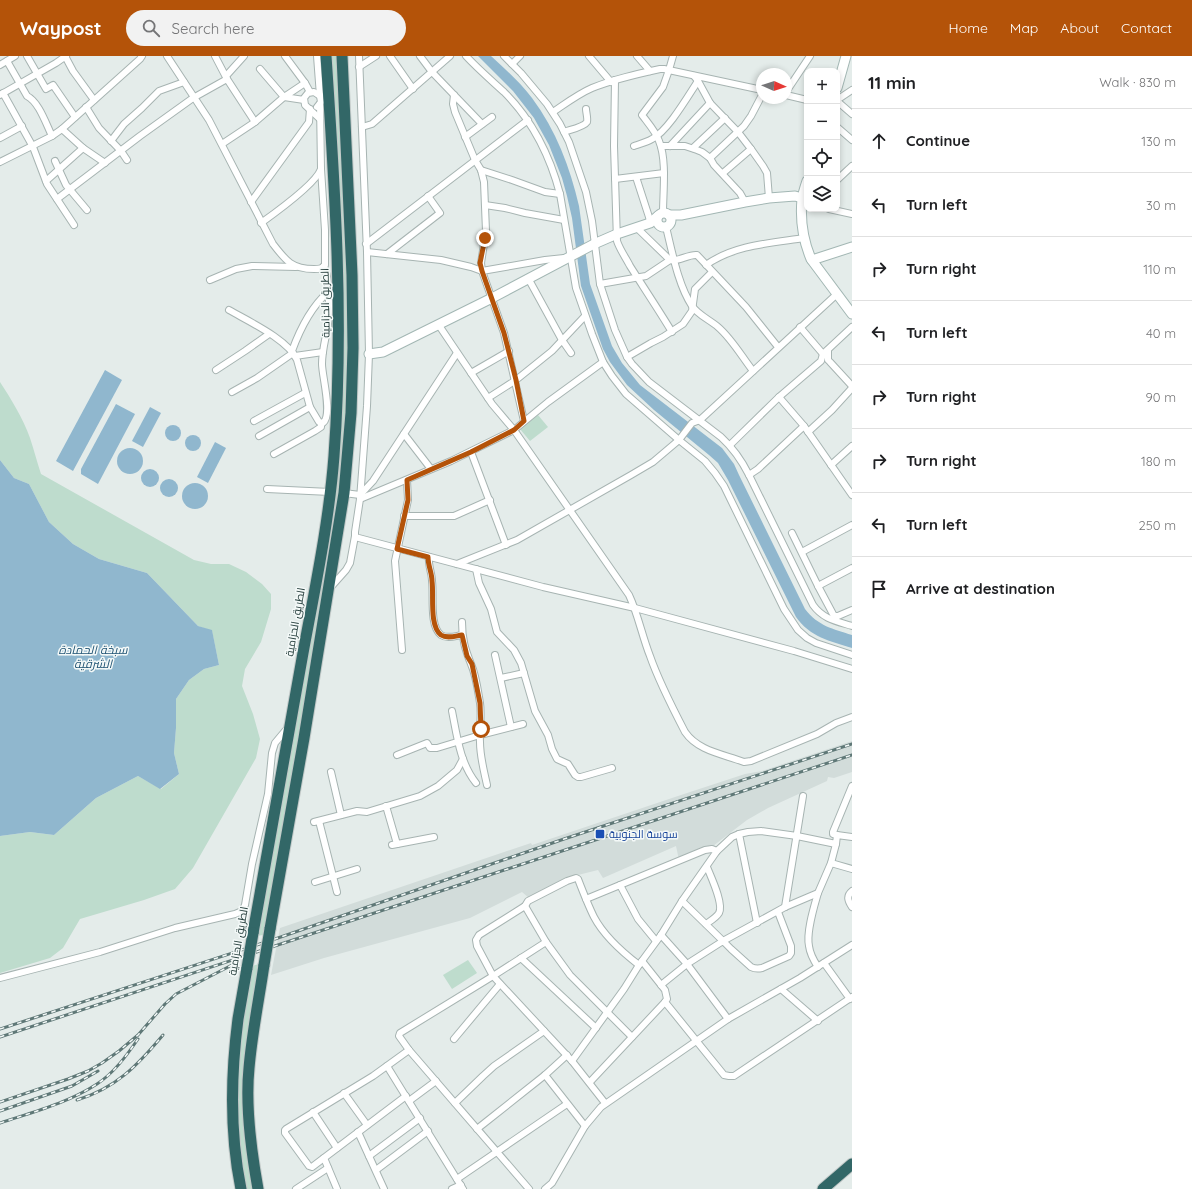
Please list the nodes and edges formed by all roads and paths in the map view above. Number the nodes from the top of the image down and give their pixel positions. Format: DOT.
graph roads {
  1 [pos="15,56"];
  2 [pos="27,56"];
  3 [pos="65,56"];
  4 [pos="167,56"];
  5 [pos="214,56"];
  6 [pos="242,56"];
  7 [pos="285,56"];
  8 [pos="317,56"];
  9 [pos="326,56"];
  10 [pos="342,56"];
  11 [pos="359,56"];
  12 [pos="376,56"];
  13 [pos="390,56"];
  14 [pos="420,56"];
  15 [pos="450,56"];
  16 [pos="466,56"];
  17 [pos="504,56"];
  18 [pos="520,56"];
  19 [pos="589,56"];
  20 [pos="637,56"];
  21 [pos="673,56"];
  22 [pos="810,56"];
  23 [pos="846,56"];
  24 [pos="139,57"];
  25 [pos="7,61"];
  26 [pos="512,64"];
  27 [pos="0,65"];
  28 [pos="359,68"];
  29 [pos="260,69"];
  30 [pos="669,70"];
  31 [pos="650,71"];
  32 [pos="432,72"];
  33 [pos="37,74"];
  34 [pos="226,77"];
  35 [pos="840,77"];
  36 [pos="318,78"];
  37 [pos="696,78"];
  38 [pos="613,81"];
  39 [pos="184,82"];
  40 [pos="20,83"];
  41 [pos="305,83"];
  42 [pos="792,83"];
  43 [pos="413,89"];
  44 [pos="756,89"];
  45 [pos="852,90"];
  46 [pos="311,92"];
  47 [pos="1,94"];
  48 [pos="454,94"];
  49 [pos="320,96"];
  50 [pos="284,97"];
  51 [pos="792,97"];
  52 [pos="194,98"];
  53 [pos="840,98"];
  54 [pos="804,99"];
  55 [pos="94,100"];
  56 [pos="304,100"];
  57 [pos="710,102"];
  58 [pos="840,103"];
  59 [pos="320,104"];
  60 [pos="757,104"];
  61 [pos="86,107"];
  62 [pos="310,108"];
  63 [pos="586,109"];
  64 [pos="553,112"];
  65 [pos="852,114"];
  66 [pos="492,117"];
  67 [pos="75,118"];
  68 [pos="725,118"];
  69 [pos="528,120"];
  70 [pos="255,122"];
  71 [pos="482,124"];
  72 [pos="324,125"];
  73 [pos="22,126"];
  74 [pos="362,128"];
  75 [pos="62,129"];
  76 [pos="840,130"];
  77 [pos="564,132"];
  78 [pos="738,132"];
  79 [pos="52,136"];
  80 [pos="657,136"];
  81 [pos="0,137"];
  82 [pos="465,137"];
  83 [pos="852,140"];
  84 [pos="110,141"];
  85 [pos="222,144"];
  86 [pos="33,146"];
  87 [pos="634,146"];
  88 [pos="661,146"];
  89 [pos="670,146"];
  90 [pos="83,148"];
  91 [pos="693,148"];
  92 [pos="751,148"];
  93 [pos="121,151"];
  94 [pos="710,158"];
  95 [pos="127,160"];
  96 [pos="475,160"];
  97 [pos="55,161"];
  98 [pos="0,162"];
  99 [pos="105,163"];
  100 [pos="852,166"];
  101 [pos="59,169"];
  102 [pos="321,170"];
  103 [pos="481,170"];
  104 [pos="664,174"];
  105 [pos="723,174"];
  106 [pos="636,176"];
  107 [pos="840,177"];
  108 [pos="615,179"];
  109 [pos="46,181"];
  110 [pos="69,190"];
  111 [pos="560,194"];
  112 [pos="428,196"];
  113 [pos="769,198"];
  114 [pos="57,199"];
  115 [pos="804,201"];
  116 [pos="252,202"];
  117 [pos="745,202"];
  118 [pos="485,205"];
  119 [pos="87,210"];
  120 [pos="840,211"];
  121 [pos="852,214"];
  122 [pos="564,220"];
  123 [pos="664,220"];
  124 [pos="261,223"];
  125 [pos="650,223"];
  126 [pos="74,225"];
  127 [pos="637,228"];
  128 [pos="330,230"];
  129 [pos="617,234"];
  130 [pos="804,238"];
  131 [pos="366,244"];
  132 [pos="591,245"];
  133 [pos="852,247"];
  134 [pos="367,252"];
  135 [pos="387,254"];
  136 [pos="571,256"];
  137 [pos="672,260"];
  138 [pos="812,260"];
  139 [pos="706,265"];
  140 [pos="324,266"];
  141 [pos="296,267"];
  142 [pos="482,271"];
  143 [pos="712,272"];
  144 [pos="528,278"];
  145 [pos="638,278"];
  146 [pos="210,280"];
  147 [pos="600,284"];
  148 [pos="328,292"];
  149 [pos="836,294"];
  150 [pos="492,298"];
  151 [pos="693,307"];
  152 [pos="229,310"];
  153 [pos="852,314"];
  154 [pos="585,316"];
  155 [pos="438,324"];
  156 [pos="800,327"];
  157 [pos="852,327"];
  158 [pos="672,332"];
  159 [pos="269,334"];
  160 [pos="562,340"];
  161 [pos="778,347"];
  162 [pos="509,351"];
  163 [pos="323,352"];
  164 [pos="826,352"];
  165 [pos="293,353"];
  166 [pos="457,353"];
  167 [pos="571,353"];
  168 [pos="369,354"];
  169 [pos="627,357"];
  170 [pos="603,362"];
  171 [pos="216,370"];
  172 [pos="753,371"];
  173 [pos="471,373"];
  174 [pos="516,380"];
  175 [pos="852,387"];
  176 [pos="232,392"];
  177 [pos="306,393"];
  178 [pos="779,397"];
  179 [pos="488,398"];
  180 [pos="310,407"];
  181 [pos="700,420"];
  182 [pos="254,421"];
  183 [pos="524,421"];
  184 [pos="321,424"];
  185 [pos="804,426"];
  186 [pos="514,430"];
  187 [pos="808,432"];
  188 [pos="404,434"];
  189 [pos="259,436"];
  190 [pos="681,437"];
  191 [pos="730,445"];
  192 [pos="852,446"];
  193 [pos="471,452"];
  194 [pos="274,454"];
  195 [pos="831,465"];
  196 [pos="431,469"];
  197 [pos="749,475"];
  198 [pos="407,480"];
  199 [pos="266,489"];
  200 [pos="330,492"];
  201 [pos="344,493"];
  202 [pos="852,495"];
  203 [pos="360,497"];
  204 [pos="490,500"];
  205 [pos="569,510"];
  206 [pos="404,516"];
  207 [pos="852,525"];
  208 [pos="792,533"];
  209 [pos="354,536"];
  210 [pos="506,545"];
  211 [pos="397,549"];
  212 [pos="802,552"];
  213 [pos="428,557"];
  214 [pos="457,564"];
  215 [pos="852,568"];
  216 [pos="476,569"];
  217 [pos="818,586"];
  218 [pos="329,590"];
  219 [pos="635,608"];
  220 [pos="852,610"];
  221 [pos="462,622"];
  222 [pos="852,626"];
  223 [pos="462,635"];
  224 [pos="402,650"];
  225 [pos="496,655"];
  226 [pos="852,655"];
  227 [pos="852,669"];
  228 [pos="524,673"];
  229 [pos="501,678"];
  230 [pos="452,711"];
  231 [pos="852,717"];
  232 [pos="523,724"];
  233 [pos="512,727"];
  234 [pos="289,730"];
  235 [pos="480,735"];
  236 [pos="458,742"];
  237 [pos="397,754"];
  238 [pos="463,759"];
  239 [pos="612,768"];
  240 [pos="331,772"];
  241 [pos="476,783"];
  242 [pos="487,784"];
  243 [pos="852,786"];
  244 [pos="803,796"];
  245 [pos="386,806"];
  246 [pos="341,815"];
  247 [pos="740,834"];
  248 [pos="837,835"];
  249 [pos="797,836"];
  250 [pos="434,837"];
  251 [pos="852,837"];
  252 [pos="836,844"];
  253 [pos="717,851"];
  254 [pos="831,863"];
  255 [pos="707,867"];
  256 [pos="357,869"];
  257 [pos="852,869"];
  258 [pos="333,876"];
  259 [pos="315,882"];
  260 [pos="620,885"];
  261 [pos="852,891"];
  262 [pos="337,892"];
  263 [pos="818,893"];
  264 [pos="586,899"];
  265 [pos="682,901"];
  266 [pos="525,906"];
  267 [pos="852,906"];
  268 [pos="785,907"];
  269 [pos="778,912"];
  270 [pos="757,923"];
  271 [pos="706,924"];
  272 [pos="661,934"];
  273 [pos="656,941"];
  274 [pos="723,941"];
  275 [pos="546,942"];
  276 [pos="852,945"];
  277 [pos="521,958"];
  278 [pos="640,963"];
  279 [pos="824,963"];
  280 [pos="687,964"];
  281 [pos="818,967"];
  282 [pos="493,976"];
  283 [pos="0,978"];
  284 [pos="500,984"];
  285 [pos="661,985"];
  286 [pos="782,989"];
  287 [pos="851,998"];
  288 [pos="665,1002"];
  289 [pos="608,1012"];
  290 [pos="728,1019"];
  291 [pos="818,1021"];
  292 [pos="596,1028"];
  293 [pos="544,1031"];
  294 [pos="632,1037"];
  295 [pos="454,1039"];
  296 [pos="697,1041"];
  297 [pos="409,1050"];
  298 [pos="567,1055"];
  299 [pos="572,1060"];
  300 [pos="387,1066"];
  301 [pos="545,1075"];
  302 [pos="436,1081"];
  303 [pos="590,1082"];
  304 [pos="344,1093"];
  305 [pos="407,1098"];
  306 [pos="605,1103"];
  307 [pos="455,1104"];
  308 [pos="567,1104"];
  309 [pos="313,1112"];
  310 [pos="420,1118"];
  311 [pos="367,1125"];
  312 [pos="585,1126"];
  313 [pos="477,1129"];
  314 [pos="428,1131"];
  315 [pos="358,1132"];
  316 [pos="337,1148"];
  317 [pos="497,1152"];
  318 [pos="369,1156"];
  319 [pos="324,1158"];
  320 [pos="852,1164"];
  321 [pos="328,1168"];
  322 [pos="376,1170"];
  323 [pos="852,1172"];
  324 [pos="457,1179"];
  325 [pos="462,1187"];
  326 [pos="241,1189"];
  327 [pos="258,1189"];
  328 [pos="296,1189"];
  329 [pos="337,1189"];
  330 [pos="384,1189"];
  331 [pos="452,1189"];
  332 [pos="529,1189"];
  333 [pos="545,1189"];
  334 [pos="823,1189"];
  335 [pos="832,1189"];
  1 -- 25 [label="street"];
  2 -- 33 [label="street"];
  3 -- 33 [label="street"];
  3 -- 55 [label="street"];
  4 -- 39 [label="street"];
  5 -- 34 [label="street"];
  6 -- 34 [label="street"];
  7 -- 41 [label="street"];
  8 -- 36 [label="street"];
  9 -- 72 [label="highway, الطريق الحزامية"];
  10 -- 201 [label="highway"];
  11 -- 28 [label="street"];
  12 -- 28 [label="street"];
  13 -- 43 [label="street"];
  14 -- 32 [label="street"];
  15 -- 32 [label="street"];
  16 -- 69 [label="street"];
  17 -- 26 [label="street"];
  18 -- 26 [label="street"];
  19 -- 38 [label="street"];
  20 -- 31 [label="street"];
  21 -- 30 [label="street"];
  22 -- 42 [label="street"];
  23 -- 35 [label="street"];
  24 -- 55 [label="street"];
  25 -- 27 [label="street"];
  25 -- 40 [label="street"];
  26 -- 64 [label="street"];
  28 -- 74 [label="street"];
  29 -- 50 [label="street"];
  30 -- 31 [label="street"];
  30 -- 37 [label="street"];
  30 -- 80 [label="street"];
  31 -- 38 [label="street"];
  32 -- 43 [label="street"];
  32 -- 48 [label="street"];
  33 -- 40 [label="street"];
  33 -- 67 [label="street"];
  34 -- 52 [label="street"];
  34 -- 70 [label="street"];
  36 -- 46 [label="street"];
  36 -- 49 [label="street"];
  37 -- 44 [label="street"];
  37 -- 57 [label="street"];
  37 -- 80 [label="street"];
  38 -- 64 [label="street"];
  38 -- 108 [label="street"];
  39 -- 52 [label="street"];
  39 -- 84 [label="street"];
  40 -- 47 [label="street"];
  40 -- 79 [label="street"];
  41 -- 46 [label="street"];
  41 -- 50 [label="street"];
  43 -- 74 [label="street"];
  45 -- 53 [label="street"];
  46 -- 49 [label="street"];
  46 -- 56 [label="street"];
  47 -- 73 [label="street"];
  48 -- 71 [label="street"];
  48 -- 82 [label="street"];
  49 -- 59 [label="street"];
  50 -- 56 [label="street"];
  50 -- 70 [label="street"];
  51 -- 54 [label="street"];
  52 -- 85 [label="street"];
  52 -- 93 [label="street"];
  55 -- 61 [label="street"];
  56 -- 62 [label="street"];
  57 -- 68 [label="street"];
  57 -- 89 [label="street"];
  58 -- 65 [label="street"];
  59 -- 62 [label="street"];
  59 -- 72 [label="street"];
  60 -- 78 [label="street"];
  61 -- 67 [label="street"];
  61 -- 84 [label="street"];
  62 -- 72 [label="street"];
  62 -- 116 [label="street"];
  63 -- 77 [label="street"];
  64 -- 77 [label="street"];
  66 -- 71 [label="street"];
  67 -- 75 [label="street"];
  68 -- 78 [label="street"];
  68 -- 91 [label="street"];
  69 -- 96 [label="street"];
  69 -- 111 [label="street"];
  70 -- 85 [label="street"];
  71 -- 82 [label="street"];
  72 -- 102 [label="street"];
  72 -- 128 [label="highway, الطريق الحزامية"];
  73 -- 81 [label="street"];
  73 -- 86 [label="street"];
  74 -- 131 [label="street"];
  75 -- 79 [label="street"];
  75 -- 90 [label="street"];
  76 -- 83 [label="street"];
  77 -- 132 [label="street"];
  78 -- 92 [label="street"];
  78 -- 94 [label="street"];
  79 -- 86 [label="street"];
  80 -- 87 [label="street"];
  80 -- 88 [label="street"];
  82 -- 96 [label="street"];
  84 -- 93 [label="street"];
  85 -- 116 [label="street"];
  86 -- 98 [label="street"];
  86 -- 109 [label="street"];
  88 -- 89 [label="street"];
  88 -- 104 [label="street"];
  89 -- 91 [label="street"];
  90 -- 99 [label="street"];
  90 -- 101 [label="street"];
  91 -- 94 [label="street"];
  92 -- 105 [label="street"];
  92 -- 113 [label="street"];
  93 -- 95 [label="street"];
  93 -- 99 [label="street"];
  94 -- 105 [label="street"];
  96 -- 103 [label="street"];
  96 -- 112 [label="street"];
  97 -- 101 [label="street"];
  99 -- 110 [label="street"];
  100 -- 107 [label="street"];
  101 -- 109 [label="street"];
  101 -- 110 [label="street"];
  102 -- 124 [label="street"];
  102 -- 128 [label="street"];
  103 -- 111 [label="street"];
  103 -- 118 [label="street"];
  104 -- 106 [label="street"];
  104 -- 123 [label="street"];
  105 -- 117 [label="street"];
  106 -- 108 [label="street"];
  106 -- 125 [label="street"];
  108 -- 129 [label="street"];
  109 -- 114 [label="street"];
  110 -- 114 [label="street"];
  110 -- 119 [label="street"];
  111 -- 122 [label="street"];
  112 -- 131 [label="street"];
  112 -- 135 [label="street"];
  113 -- 115 [label="street"];
  113 -- 117 [label="street"];
  114 -- 126 [label="street"];
  115 -- 130 [label="street"];
  116 -- 124 [label="street"];
  117 -- 123 [label="street"];
  118 -- 122 [label="street"];
  118 -- 142 [label="street"];
  120 -- 121 [label="street"];
  122 -- 136 [label="street"];
  123 -- 125 [label="street"];
  123 -- 137 [label="street"];
  124 -- 141 [label="street"];
  125 -- 127 [label="street"];
  127 -- 129 [label="street"];
  127 -- 137 [label="street"];
  128 -- 140 [label="street"];
  128 -- 200 [label="highway, الطريق الحزامية"];
  129 -- 132 [label="street"];
  129 -- 145 [label="street"];
  130 -- 138 [label="street"];
  130 -- 139 [label="street"];
  131 -- 134 [label="street"];
  132 -- 136 [label="street"];
  132 -- 147 [label="street"];
  133 -- 138 [label="street"];
  134 -- 135 [label="street"];
  134 -- 168 [label="street"];
  135 -- 142 [label="street"];
  136 -- 142 [label="street"];
  136 -- 144 [label="street"];
  136 -- 154 [label="street"];
  137 -- 139 [label="street"];
  137 -- 145 [label="street"];
  137 -- 151 [label="street"];
  138 -- 149 [label="street"];
  139 -- 143 [label="street"];
  140 -- 141 [label="street"];
  140 -- 148 [label="street"];
  141 -- 146 [label="street"];
  142 -- 150 [label="street"];
  143 -- 151 [label="street"];
  143 -- 161 [label="street"];
  144 -- 150 [label="street"];
  144 -- 160 [label="street"];
  145 -- 147 [label="street"];
  145 -- 158 [label="street"];
  147 -- 169 [label="street"];
  148 -- 163 [label="street"];
  148 -- 165 [label="street"];
  149 -- 153 [label="street"];
  149 -- 156 [label="street"];
  150 -- 155 [label="street"];
  150 -- 162 [label="street"];
  151 -- 158 [label="street"];
  151 -- 172 [label="street"];
  152 -- 159 [label="street"];
  154 -- 160 [label="street"];
  154 -- 170 [label="street"];
  155 -- 166 [label="street"];
  155 -- 168 [label="street"];
  156 -- 161 [label="street"];
  156 -- 164 [label="street"];
  157 -- 164 [label="street"];
  158 -- 169 [label="street"];
  159 -- 165 [label="street"];
  159 -- 171 [label="street"];
  160 -- 167 [label="street"];
  160 -- 174 [label="street"];
  161 -- 172 [label="street"];
  162 -- 173 [label="street"];
  162 -- 174 [label="street"];
  163 -- 165 [label="street"];
  163 -- 184 [label="street"];
  164 -- 175 [label="street"];
  164 -- 178 [label="street"];
  165 -- 176 [label="street"];
  165 -- 177 [label="street"];
  166 -- 173 [label="street"];
  166 -- 188 [label="street"];
  168 -- 203 [label="street"];
  169 -- 181 [label="street"];
  170 -- 183 [label="street"];
  170 -- 190 [label="street"];
  172 -- 181 [label="street"];
  173 -- 179 [label="street"];
  174 -- 179 [label="street"];
  174 -- 183 [label="street"];
  175 -- 187 [label="street"];
  177 -- 180 [label="street"];
  177 -- 182 [label="street"];
  178 -- 185 [label="street"];
  178 -- 191 [label="street"];
  179 -- 186 [label="street"];
  180 -- 184 [label="street"];
  180 -- 189 [label="street"];
  181 -- 190 [label="street"];
  181 -- 191 [label="street"];
  183 -- 186 [label="street"];
  184 -- 194 [label="street"];
  185 -- 187 [label="street"];
  185 -- 197 [label="street"];
  186 -- 193 [label="street"];
  186 -- 205 [label="street"];
  187 -- 195 [label="street"];
  188 -- 196 [label="street"];
  188 -- 203 [label="street"];
  190 -- 205 [label="street"];
  190 -- 226 [label="street"];
  191 -- 197 [label="street"];
  192 -- 195 [label="street"];
  193 -- 196 [label="street"];
  193 -- 204 [label="street"];
  195 -- 202 [label="street"];
  196 -- 198 [label="street"];
  197 -- 222 [label="street"];
  198 -- 203 [label="street"];
  198 -- 206 [label="street"];
  199 -- 200 [label="street"];
  200 -- 234 [label="highway, الطريق الحزامية"];
  201 -- 203 [label="street"];
  201 -- 218 [label="highway"];
  203 -- 209 [label="street"];
  204 -- 206 [label="street"];
  204 -- 210 [label="street"];
  205 -- 210 [label="street"];
  205 -- 219 [label="street"];
  206 -- 211 [label="street"];
  207 -- 212 [label="street"];
  208 -- 212 [label="street"];
  209 -- 211 [label="street"];
  209 -- 218 [label="street"];
  210 -- 214 [label="street"];
  211 -- 213 [label="street"];
  211 -- 224 [label="street"];
  212 -- 217 [label="street"];
  213 -- 214 [label="street"];
  213 -- 223 [label="street"];
  214 -- 216 [label="street"];
  215 -- 217 [label="street"];
  216 -- 219 [label="street"];
  216 -- 228 [label="street"];
  217 -- 220 [label="street"];
  218 -- 327 [label="highway, bridge"];
  219 -- 227 [label="street"];
  219 -- 231 [label="street"];
  221 -- 223 [label="street"];
  223 -- 235 [label="street"];
  225 -- 229 [label="street"];
  228 -- 229 [label="street"];
  228 -- 239 [label="street"];
  229 -- 233 [label="street"];
  230 -- 236 [label="street"];
  232 -- 233 [label="street"];
  233 -- 235 [label="street"];
  234 -- 283 [label="street"];
  234 -- 326 [label="highway, الطريق الحزامية, bridge"];
  235 -- 236 [label="street"];
  235 -- 242 [label="street"];
  236 -- 237 [label="street"];
  236 -- 238 [label="street"];
  238 -- 241 [label="street"];
  238 -- 245 [label="street"];
  240 -- 246 [label="street"];
  243 -- 248 [label="street"];
  244 -- 249 [label="street"];
  245 -- 246 [label="street"];
  245 -- 250 [label="street"];
  246 -- 258 [label="street"];
  247 -- 249 [label="street"];
  247 -- 253 [label="street"];
  247 -- 270 [label="street"];
  248 -- 251 [label="street"];
  248 -- 252 [label="street"];
  249 -- 252 [label="street"];
  249 -- 268 [label="street"];
  252 -- 254 [label="street"];
  253 -- 255 [label="street"];
  253 -- 260 [label="street"];
  254 -- 257 [label="street"];
  254 -- 263 [label="street"];
  255 -- 265 [label="street"];
  255 -- 271 [label="street"];
  256 -- 258 [label="street"];
  258 -- 259 [label="street"];
  258 -- 262 [label="street"];
  260 -- 264 [label="street"];
  260 -- 273 [label="street"];
  261 -- 267 [label="street"];
  263 -- 268 [label="street"];
  263 -- 281 [label="street"];
  264 -- 266 [label="street"];
  264 -- 278 [label="street"];
  265 -- 271 [label="street"];
  265 -- 272 [label="street"];
  266 -- 275 [label="street"];
  266 -- 282 [label="street"];
  268 -- 269 [label="street"];
  269 -- 270 [label="street"];
  269 -- 274 [label="street"];
  270 -- 274 [label="street"];
  271 -- 274 [label="street"];
  272 -- 273 [label="street"];
  272 -- 280 [label="street"];
  273 -- 278 [label="street"];
  274 -- 280 [label="street"];
  275 -- 277 [label="street"];
  275 -- 289 [label="street"];
  276 -- 279 [label="street"];
  277 -- 282 [label="street"];
  277 -- 292 [label="street"];
  278 -- 285 [label="street"];
  278 -- 289 [label="street"];
  279 -- 281 [label="street"];
  279 -- 287 [label="street"];
  280 -- 285 [label="street"];
  280 -- 290 [label="street"];
  281 -- 286 [label="street"];
  282 -- 284 [label="street"];
  282 -- 297 [label="street"];
  284 -- 293 [label="street"];
  284 -- 295 [label="street"];
  285 -- 288 [label="street"];
  286 -- 290 [label="street"];
  286 -- 291 [label="street"];
  287 -- 291 [label="street"];
  288 -- 294 [label="street"];
  288 -- 296 [label="street"];
  289 -- 292 [label="street"];
  289 -- 294 [label="street"];
  290 -- 296 [label="street"];
  291 -- 296 [label="street"];
  292 -- 299 [label="street"];
  293 -- 298 [label="street"];
  293 -- 307 [label="street"];
  294 -- 303 [label="street"];
  296 -- 306 [label="street"];
  297 -- 300 [label="street"];
  297 -- 302 [label="street"];
  298 -- 299 [label="street"];
  298 -- 301 [label="street"];
  299 -- 303 [label="street"];
  300 -- 304 [label="street"];
  300 -- 305 [label="street"];
  301 -- 308 [label="street"];
  301 -- 313 [label="street"];
  302 -- 305 [label="street"];
  302 -- 307 [label="street"];
  303 -- 306 [label="street"];
  304 -- 309 [label="street"];
  304 -- 311 [label="street"];
  305 -- 310 [label="street"];
  305 -- 311 [label="street"];
  306 -- 312 [label="street"];
  307 -- 313 [label="street"];
  308 -- 312 [label="street"];
  308 -- 317 [label="street"];
  309 -- 316 [label="street"];
  309 -- 319 [label="street"];
  310 -- 314 [label="street"];
  310 -- 318 [label="street"];
  311 -- 315 [label="street"];
  312 -- 333 [label="street"];
  313 -- 317 [label="street"];
  314 -- 322 [label="street"];
  314 -- 324 [label="street"];
  315 -- 316 [label="street"];
  315 -- 318 [label="street"];
  316 -- 319 [label="street"];
  317 -- 324 [label="street"];
  317 -- 332 [label="street"];
  318 -- 322 [label="street"];
  319 -- 321 [label="street"];
  320 -- 334 [label="highway"];
  321 -- 328 [label="street"];
  321 -- 329 [label="street"];
  322 -- 330 [label="street"];
  323 -- 335 [label="highway"];
  324 -- 325 [label="street"];
  325 -- 331 [label="street"];
}
